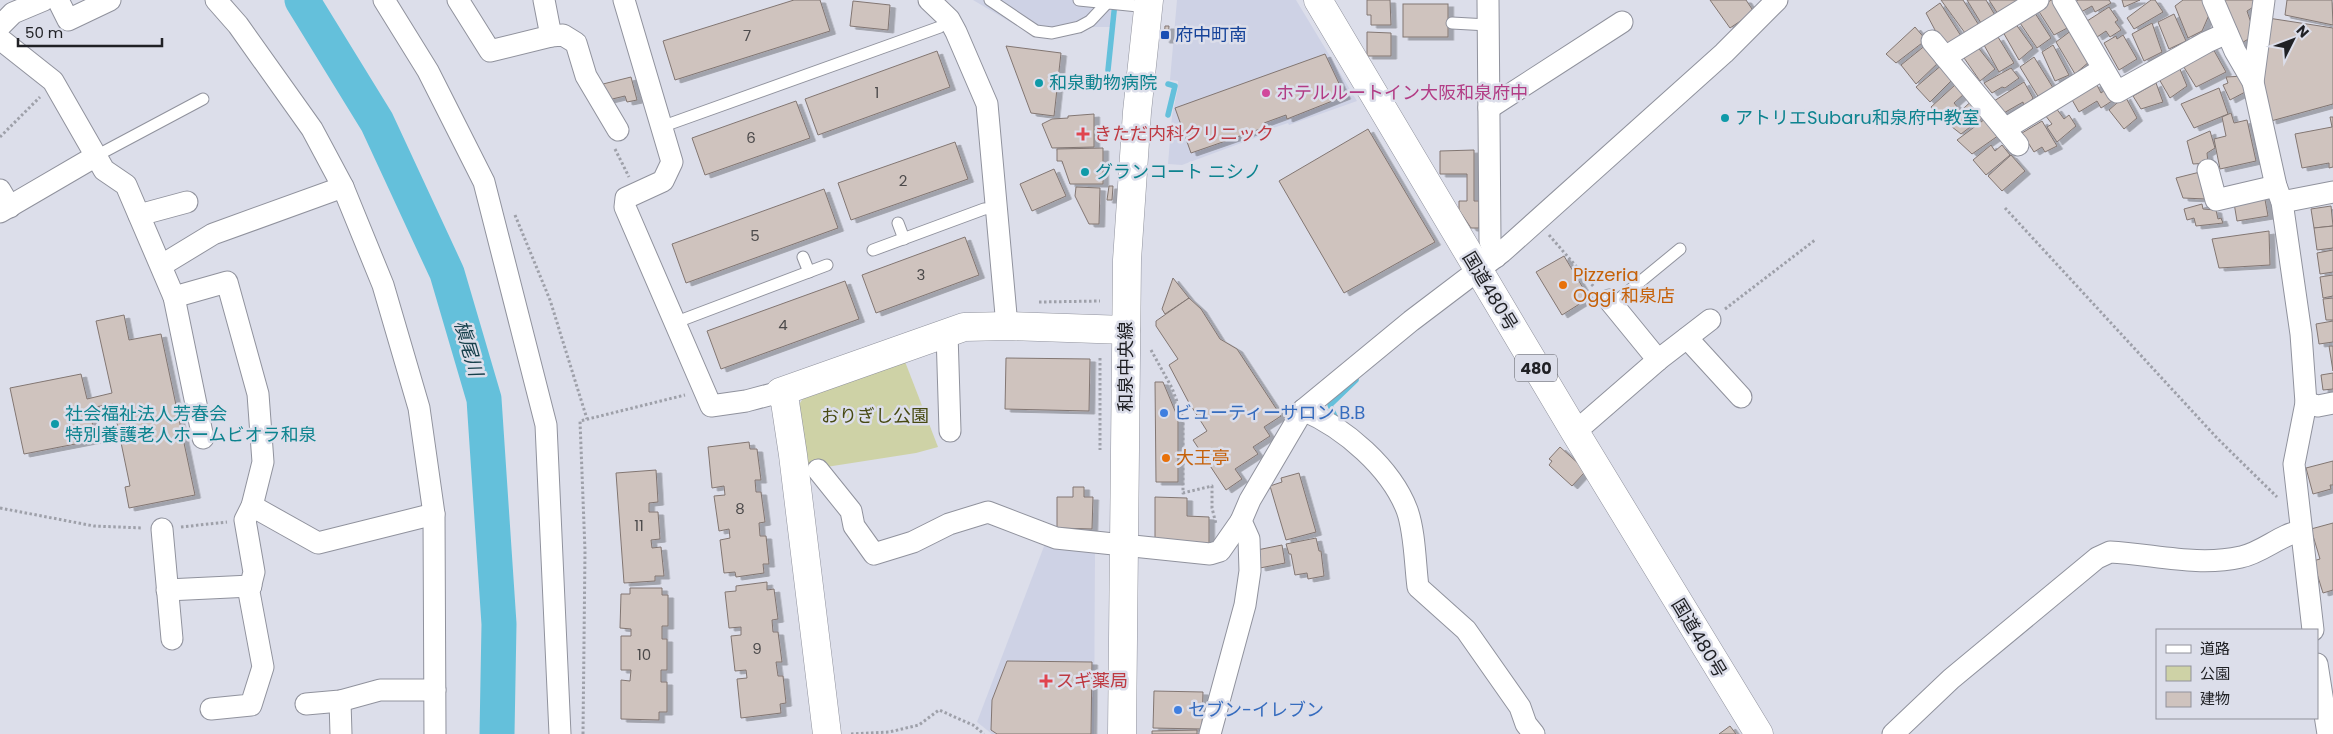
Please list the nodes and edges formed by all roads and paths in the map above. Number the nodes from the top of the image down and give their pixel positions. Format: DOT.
graph roads {
  1 [pos="216,0"];
  2 [pos="384,0"];
  3 [pos="458,0"];
  4 [pos="544,0"];
  5 [pos="624,0"];
  6 [pos="929,0"];
  7 [pos="990,0"];
  8 [pos="1079,0"];
  9 [pos="1318,0"];
  10 [pos="1488,0"];
  11 [pos="1777,0"];
  12 [pos="2038,0"];
  13 [pos="2063,0"];
  14 [pos="2213,0"];
  15 [pos="2264,0"];
  16 [pos="44,1"];
  17 [pos="106,1"];
  18 [pos="1113,3"];
  19 [pos="1148,4"];
  20 [pos="949,19"];
  21 [pos="1622,22"];
  22 [pos="1452,24"];
  23 [pos="1484,25"];
  24 [pos="0,26"];
  25 [pos="2227,33"];
  26 [pos="551,36"];
  27 [pos="0,39"];
  28 [pos="2104,69"];
  29 [pos="53,81"];
  30 [pos="2252,82"];
  31 [pos="203,99"];
  32 [pos="1489,108"];
  33 [pos="617,118"];
  34 [pos="661,127"];
  35 [pos="0,137"];
  36 [pos="96,156"];
  37 [pos="2208,170"];
  38 [pos="343,187"];
  39 [pos="2333,192"];
  40 [pos="636,193"];
  41 [pos="2279,194"];
  42 [pos="186,202"];
  43 [pos="3,203"];
  44 [pos="997,208"];
  45 [pos="2005,208"];
  46 [pos="514,214"];
  47 [pos="139,215"];
  48 [pos="1537,221"];
  49 [pos="898,223"];
  50 [pos="904,239"];
  51 [pos="1815,240"];
  52 [pos="1680,249"];
  53 [pos="873,250"];
  54 [pos="803,257"];
  55 [pos="1487,264"];
  56 [pos="162,265"];
  57 [pos="827,265"];
  58 [pos="810,272"];
  59 [pos="174,297"];
  60 [pos="1100,301"];
  61 [pos="1611,302"];
  62 [pos="1006,314"];
  63 [pos="1710,320"];
  64 [pos="674,323"];
  65 [pos="1126,330"];
  66 [pos="947,332"];
  67 [pos="1687,338"];
  68 [pos="1151,350"];
  69 [pos="1658,360"];
  70 [pos="703,391"];
  71 [pos="780,392"];
  72 [pos="1741,397"];
  73 [pos="2306,403"];
  74 [pos="2333,403"];
  75 [pos="1303,410"];
  76 [pos="587,419"];
  77 [pos="950,431"];
  78 [pos="1575,432"];
  79 [pos="203,438"];
  80 [pos="818,470"];
  81 [pos="0,508"];
  82 [pos="248,513"];
  83 [pos="434,514"];
  84 [pos="2302,524"];
  85 [pos="1236,529"];
  86 [pos="162,530"];
  87 [pos="1124,546"];
  88 [pos="251,586"];
  89 [pos="167,590"];
  90 [pos="2313,629"];
  91 [pos="172,639"];
  92 [pos="2318,670"];
  93 [pos="435,690"];
  94 [pos="340,701"];
  95 [pos="306,704"];
  96 [pos="211,709"];
  97 [pos="341,734"];
  98 [pos="435,734"];
  99 [pos="560,734"];
  100 [pos="583,734"];
  101 [pos="827,734"];
  102 [pos="851,734"];
  103 [pos="984,734"];
  104 [pos="1122,734"];
  105 [pos="1210,734"];
  106 [pos="1534,734"];
  107 [pos="1759,734"];
  108 [pos="1893,734"];
  109 [pos="2328,734"];
  1 -- 38 [label="street"];
  2 -- 99 [label="street"];
  3 -- 26 [label="street"];
  4 -- 26 [label="street"];
  5 -- 34 [label="street"];
  6 -- 20 [label="street"];
  7 -- 18 [label="lane"];
  8 -- 18 [label="lane"];
  9 -- 55 [label="main road, 国道480号 / 480"];
  10 -- 23 [label="street"];
  11 -- 48 [label="street"];
  12 -- 28 [label="street"];
  13 -- 28 [label="street"];
  14 -- 25 [label="street"];
  15 -- 30 [label="street"];
  16 -- 17 [label="street"];
  16 -- 24 [label="street"];
  18 -- 19 [label="lane"];
  19 -- 65 [label="main road, 和泉中央線"];
  20 -- 34 [label="lane"];
  20 -- 44 [label="street"];
  21 -- 32 [label="street"];
  22 -- 23 [label="lane"];
  23 -- 32 [label="street"];
  25 -- 28 [label="street"];
  25 -- 30 [label="street"];
  26 -- 33 [label="street"];
  27 -- 29 [label="street"];
  29 -- 35 [label="path"];
  29 -- 36 [label="street"];
  30 -- 41 [label="street"];
  31 -- 36 [label="lane"];
  32 -- 55 [label="street"];
  33 -- 40 [label="path"];
  34 -- 40 [label="street"];
  36 -- 43 [label="street"];
  36 -- 47 [label="street"];
  37 -- 41 [label="street"];
  38 -- 56 [label="street"];
  38 -- 83 [label="street"];
  39 -- 41 [label="street"];
  40 -- 64 [label="street"];
  41 -- 73 [label="street"];
  42 -- 47 [label="street"];
  44 -- 50 [label="lane"];
  44 -- 62 [label="street"];
  45 -- 84 [label="path"];
  46 -- 76 [label="path"];
  47 -- 56 [label="street"];
  48 -- 55 [label="street"];
  48 -- 61 [label="path"];
  49 -- 50 [label="lane"];
  50 -- 53 [label="lane"];
  51 -- 63 [label="path"];
  52 -- 61 [label="lane"];
  54 -- 58 [label="lane"];
  55 -- 75 [label="street"];
  55 -- 78 [label="main road, 国道480号 / 480"];
  56 -- 59 [label="street"];
  57 -- 58 [label="lane"];
  58 -- 64 [label="lane"];
  59 -- 79 [label="street"];
  59 -- 82 [label="street"];
  60 -- 62 [label="path"];
  61 -- 69 [label="street"];
  62 -- 65 [label="main road"];
  62 -- 66 [label="main road"];
  63 -- 67 [label="street"];
  64 -- 70 [label="street"];
  65 -- 87 [label="main road, 和泉中央線"];
  66 -- 71 [label="main road"];
  66 -- 77 [label="street"];
  67 -- 69 [label="street"];
  67 -- 72 [label="street"];
  68 -- 85 [label="path"];
  69 -- 78 [label="street"];
  70 -- 71 [label="street"];
  70 -- 76 [label="path"];
  71 -- 101 [label="main road"];
  73 -- 74 [label="street"];
  73 -- 84 [label="street"];
  75 -- 85 [label="street"];
  75 -- 106 [label="street"];
  76 -- 100 [label="path"];
  78 -- 107 [label="main road, 国道480号 / 480"];
  80 -- 87 [label="street"];
  81 -- 86 [label="path"];
  82 -- 83 [label="street"];
  82 -- 86 [label="path"];
  82 -- 88 [label="street"];
  83 -- 93 [label="street"];
  84 -- 90 [label="street"];
  84 -- 108 [label="street"];
  85 -- 87 [label="street"];
  85 -- 105 [label="street"];
  86 -- 89 [label="street"];
  87 -- 104 [label="main road, 和泉中央線"];
  88 -- 89 [label="street"];
  88 -- 96 [label="street"];
  89 -- 91 [label="street"];
  92 -- 109 [label="street"];
  93 -- 94 [label="street"];
  93 -- 98 [label="street"];
  94 -- 95 [label="street"];
  94 -- 97 [label="street"];
  102 -- 103 [label="path"];
}
